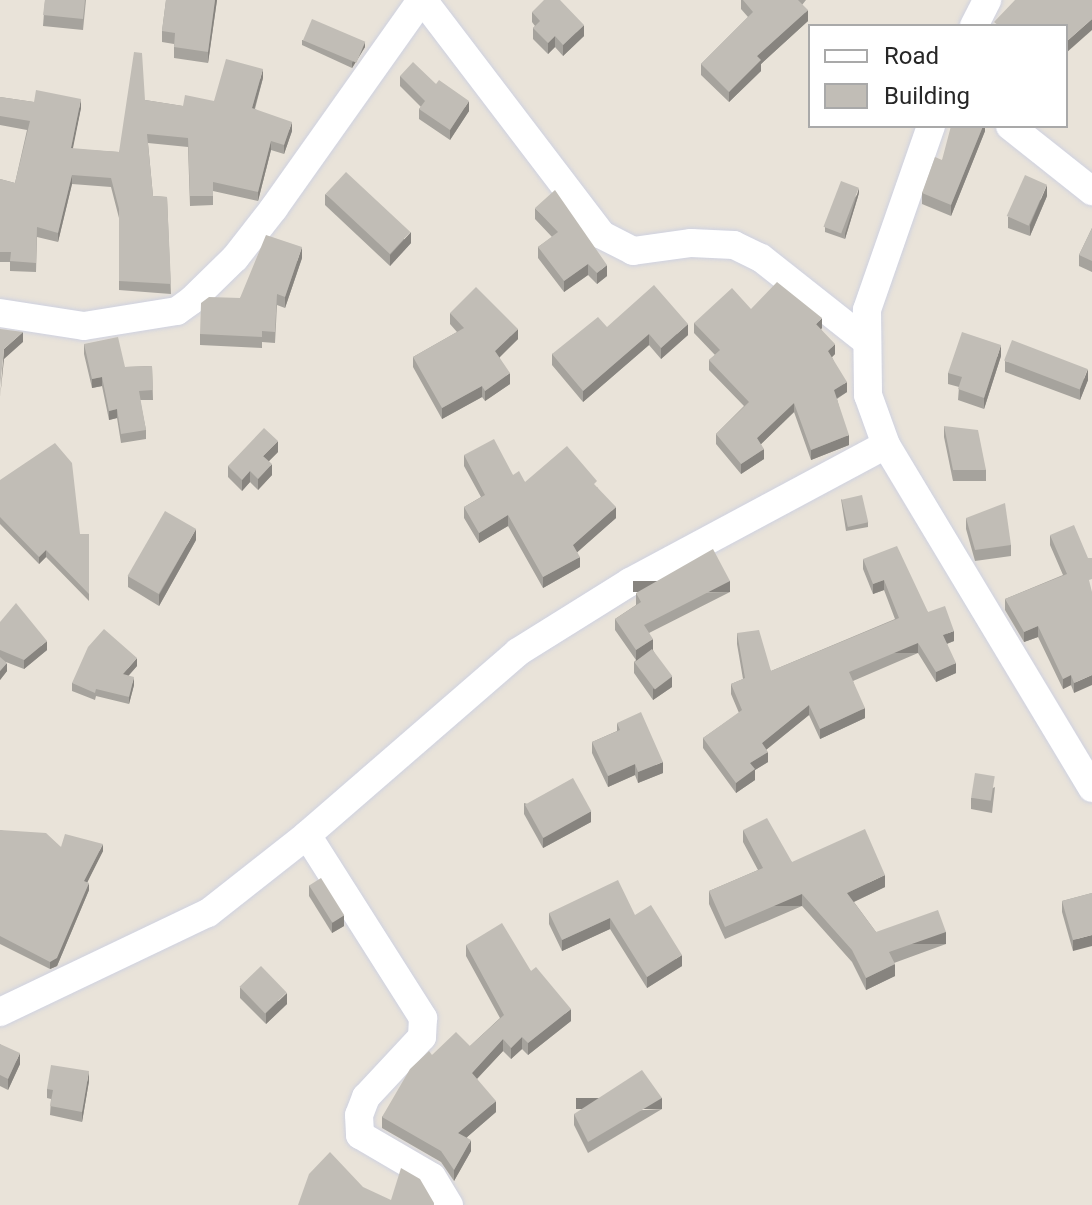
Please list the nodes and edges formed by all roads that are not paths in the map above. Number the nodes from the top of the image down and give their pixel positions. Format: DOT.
graph roads {
  1 [pos="422,0"];
  2 [pos="930,128"];
  3 [pos="1013,128"];
  4 [pos="1092,191"];
  5 [pos="0,313"];
  6 [pos="865,340"];
  7 [pos="886,445"];
  8 [pos="1092,788"];
  9 [pos="307,835"];
  10 [pos="0,1012"];
  11 [pos="449,1205"];
  1 -- 5 [label="street"];
  1 -- 6 [label="street"];
  2 -- 6 [label="street"];
  3 -- 4 [label="street"];
  6 -- 7 [label="street"];
  7 -- 8 [label="street"];
  7 -- 9 [label="street"];
  9 -- 10 [label="street"];
  9 -- 11 [label="street"];
}
